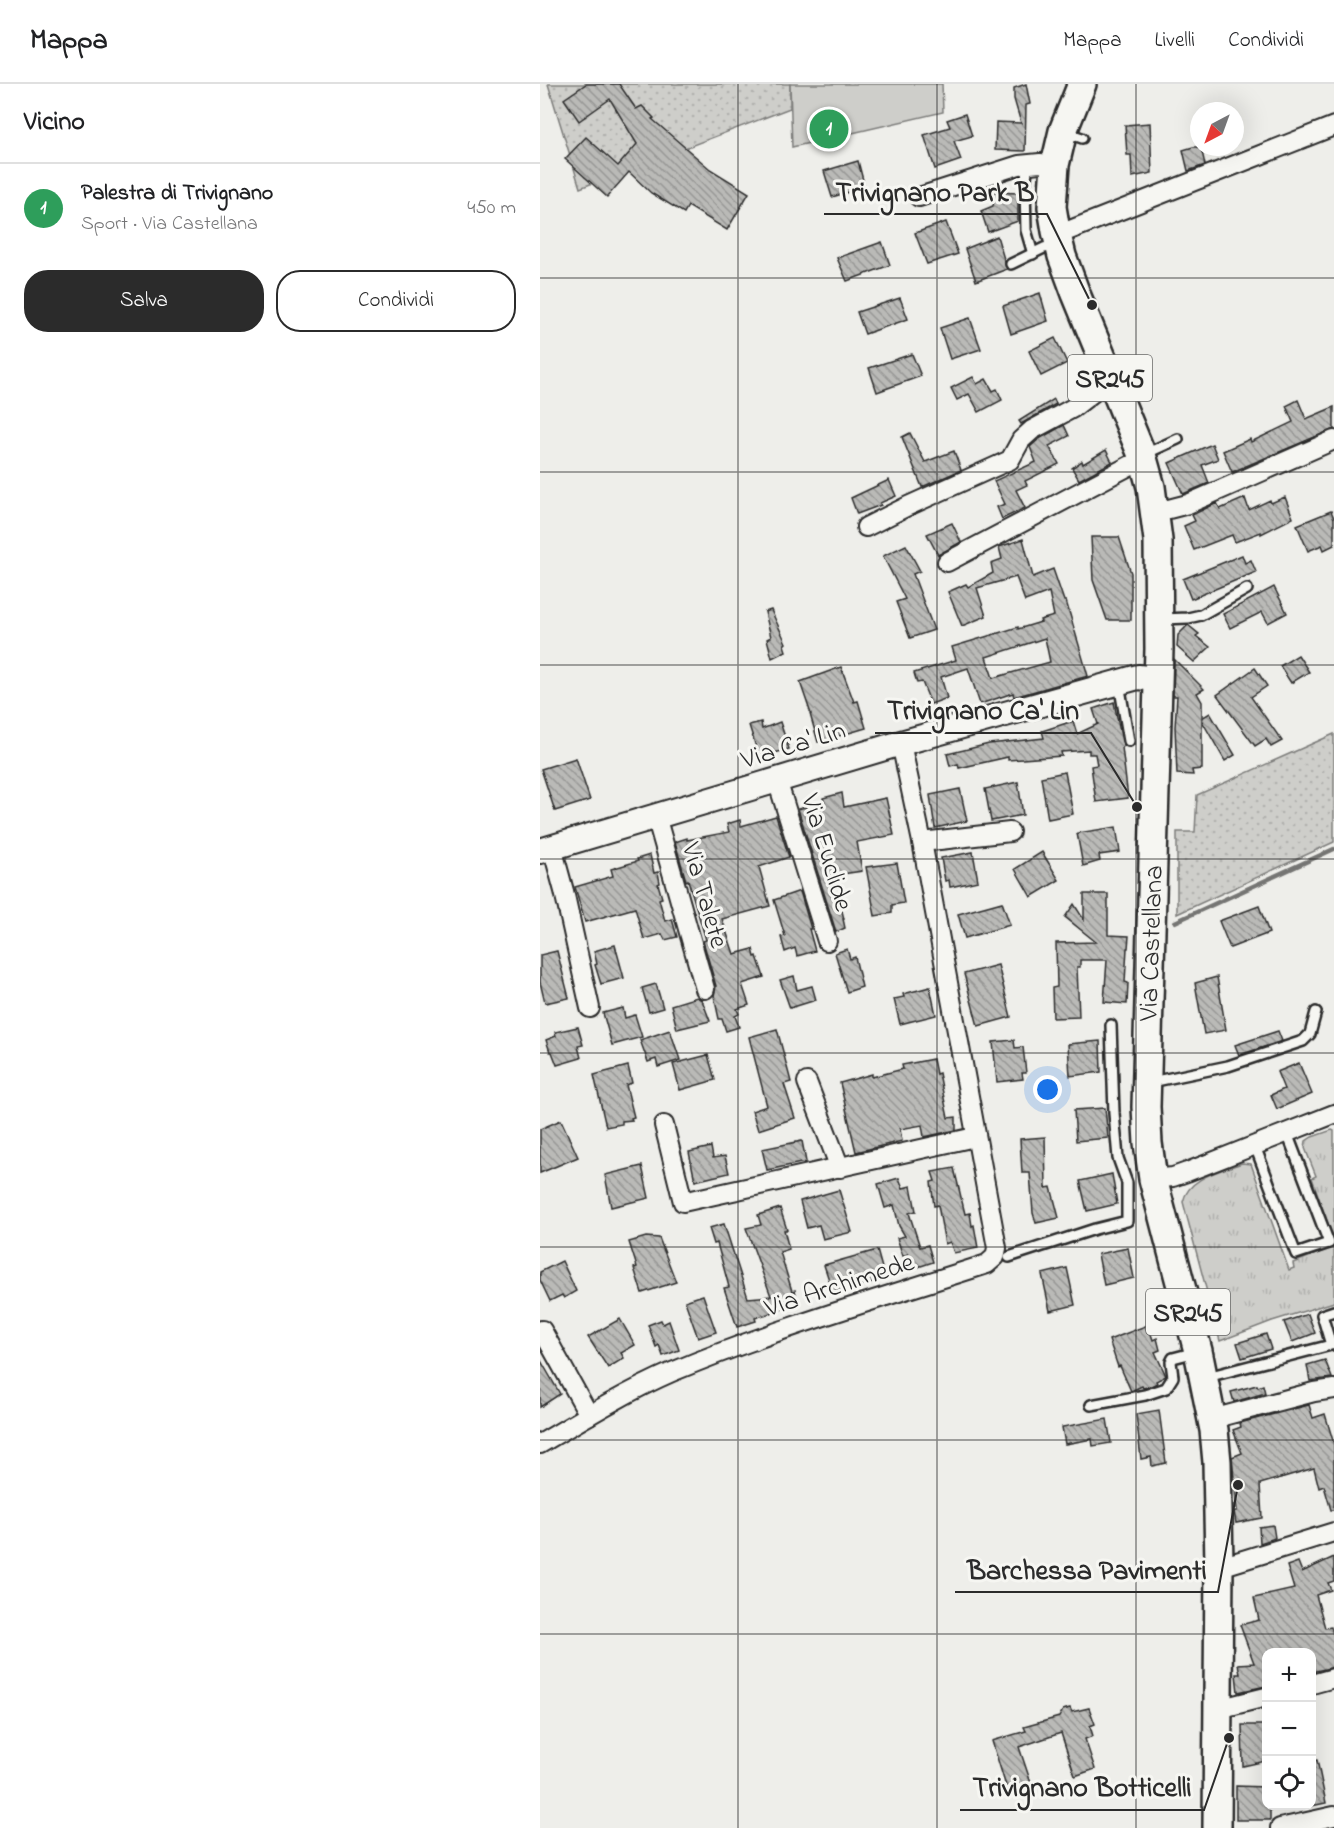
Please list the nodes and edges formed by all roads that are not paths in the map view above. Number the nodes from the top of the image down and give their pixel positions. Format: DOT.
graph roads {
  1 [pos="1082,84"];
  2 [pos="1334,126"];
  3 [pos="1041,165"];
  4 [pos="919,197"];
  5 [pos="1058,238"];
  6 [pos="1033,254"];
  7 [pos="1011,264"];
  8 [pos="1112,384"];
  9 [pos="1178,439"];
  10 [pos="1334,440"];
  11 [pos="1142,458"];
  12 [pos="1155,511"];
  13 [pos="866,527"];
  14 [pos="946,562"];
  15 [pos="1247,589"];
  16 [pos="1160,619"];
  17 [pos="1157,680"];
  18 [pos="1119,683"];
  19 [pos="1129,741"];
  20 [pos="901,743"];
  21 [pos="777,780"];
  22 [pos="656,816"];
  23 [pos="1010,832"];
  24 [pos="922,842"];
  25 [pos="546,849"];
  26 [pos="827,940"];
  27 [pos="705,989"];
  28 [pos="590,1008"];
  29 [pos="1316,1012"];
  30 [pos="1111,1025"];
  31 [pos="1145,1080"];
  32 [pos="814,1081"];
  33 [pos="1334,1114"];
  34 [pos="664,1125"];
  35 [pos="1287,1133"];
  36 [pos="975,1137"];
  37 [pos="1255,1146"];
  38 [pos="840,1168"];
  39 [pos="1146,1180"];
  40 [pos="1127,1183"];
  41 [pos="1009,1257"];
  42 [pos="1334,1311"];
  43 [pos="542,1330"];
  44 [pos="1198,1351"];
  45 [pos="1204,1378"];
  46 [pos="1334,1389"];
  47 [pos="1091,1405"];
  48 [pos="589,1415"];
  49 [pos="1212,1419"];
  50 [pos="540,1444"];
  51 [pos="1334,1532"];
  52 [pos="1219,1564"];
  53 [pos="1334,1678"];
  54 [pos="1316,1683"];
  55 [pos="1262,1698"];
  56 [pos="1218,1707"];
  57 [pos="1334,1816"];
  58 [pos="1217,1828"];
  59 [pos="1280,1828"];
  1 -- 3 [label="main road, Via Castellana / SR245"];
  2 -- 5 [label="street"];
  3 -- 4 [label="street"];
  3 -- 5 [label="main road, Via Castellana / SR245"];
  3 -- 6 [label="lane"];
  5 -- 6 [label="lane"];
  5 -- 8 [label="main road, Via Castellana / SR245"];
  6 -- 7 [label="lane"];
  8 -- 11 [label="main road, Via Castellana / SR245"];
  8 -- 13 [label="street"];
  9 -- 11 [label="lane"];
  10 -- 12 [label="street"];
  11 -- 12 [label="main road, Via Castellana / SR245"];
  11 -- 14 [label="street"];
  12 -- 16 [label="main road, Via Castellana / SR245"];
  15 -- 16 [label="lane"];
  16 -- 17 [label="main road, Via Castellana / SR245"];
  17 -- 18 [label="street, Via Ca' Lin"];
  17 -- 31 [label="main road, Via Castellana / SR245"];
  18 -- 19 [label="lane"];
  18 -- 20 [label="street, Via Ca' Lin"];
  20 -- 21 [label="street, Via Ca' Lin"];
  20 -- 24 [label="street, Via Archimede"];
  21 -- 22 [label="street, Via Ca' Lin"];
  21 -- 26 [label="street, Via Euclide"];
  22 -- 25 [label="street, Via Ca' Lin"];
  22 -- 27 [label="street, Via Talete"];
  23 -- 24 [label="street"];
  24 -- 36 [label="street, Via Archimede"];
  25 -- 28 [label="street, Via Ca' Lin"];
  29 -- 31 [label="lane"];
  30 -- 40 [label="lane"];
  31 -- 39 [label="main road, Via Castellana / SR245"];
  32 -- 38 [label="street"];
  33 -- 35 [label="street"];
  34 -- 38 [label="street"];
  35 -- 37 [label="street"];
  35 -- 37 [label="lane"];
  36 -- 38 [label="street"];
  36 -- 48 [label="street, Via Archimede"];
  37 -- 39 [label="street"];
  39 -- 40 [label="lane"];
  39 -- 44 [label="main road, Via Castellana / SR245"];
  40 -- 41 [label="lane"];
  42 -- 45 [label="lane"];
  43 -- 48 [label="street"];
  44 -- 45 [label="main road, Via Castellana / SR245"];
  44 -- 47 [label="lane"];
  45 -- 49 [label="main road, Via Castellana / SR245"];
  46 -- 49 [label="street"];
  48 -- 50 [label="street, Via Archimede"];
  49 -- 52 [label="main road, Via Castellana / SR245"];
  51 -- 52 [label="street"];
  52 -- 56 [label="main road, Via Castellana / SR245"];
  53 -- 54 [label="street"];
  55 -- 56 [label="street"];
  56 -- 58 [label="main road, Via Castellana / SR245"];
  57 -- 59 [label="street"];
}
